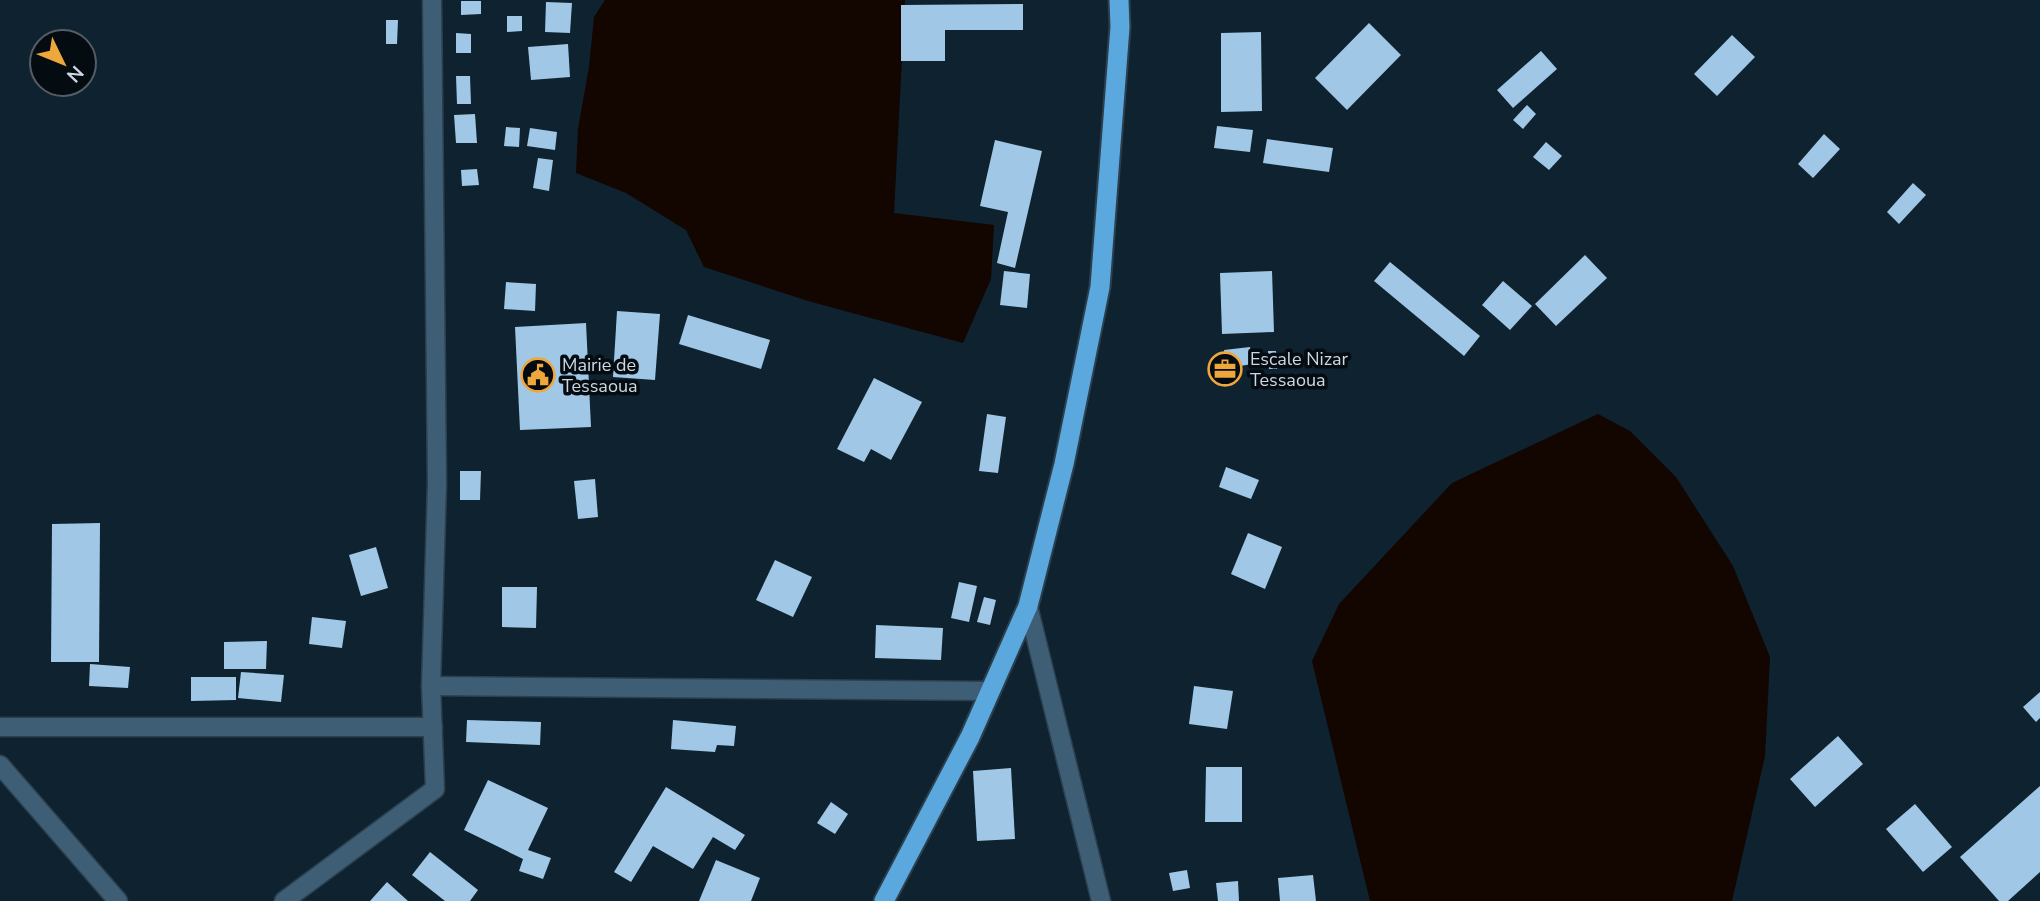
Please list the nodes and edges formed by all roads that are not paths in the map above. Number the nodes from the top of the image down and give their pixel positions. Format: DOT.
graph roads {
  1 [pos="432,0"];
  2 [pos="1119,0"];
  3 [pos="1028,606"];
  4 [pos="431,686"];
  5 [pos="990,691"];
  6 [pos="0,727"];
  7 [pos="433,727"];
  8 [pos="0,765"];
  9 [pos="118,901"];
  10 [pos="284,901"];
  11 [pos="884,901"];
  12 [pos="1101,901"];
  1 -- 4 [label="street"];
  2 -- 3 [label="highway"];
  3 -- 5 [label="highway"];
  3 -- 12 [label="street"];
  4 -- 5 [label="street"];
  4 -- 7 [label="street"];
  5 -- 11 [label="highway"];
  6 -- 7 [label="street"];
  7 -- 10 [label="street"];
  8 -- 9 [label="street"];
}
